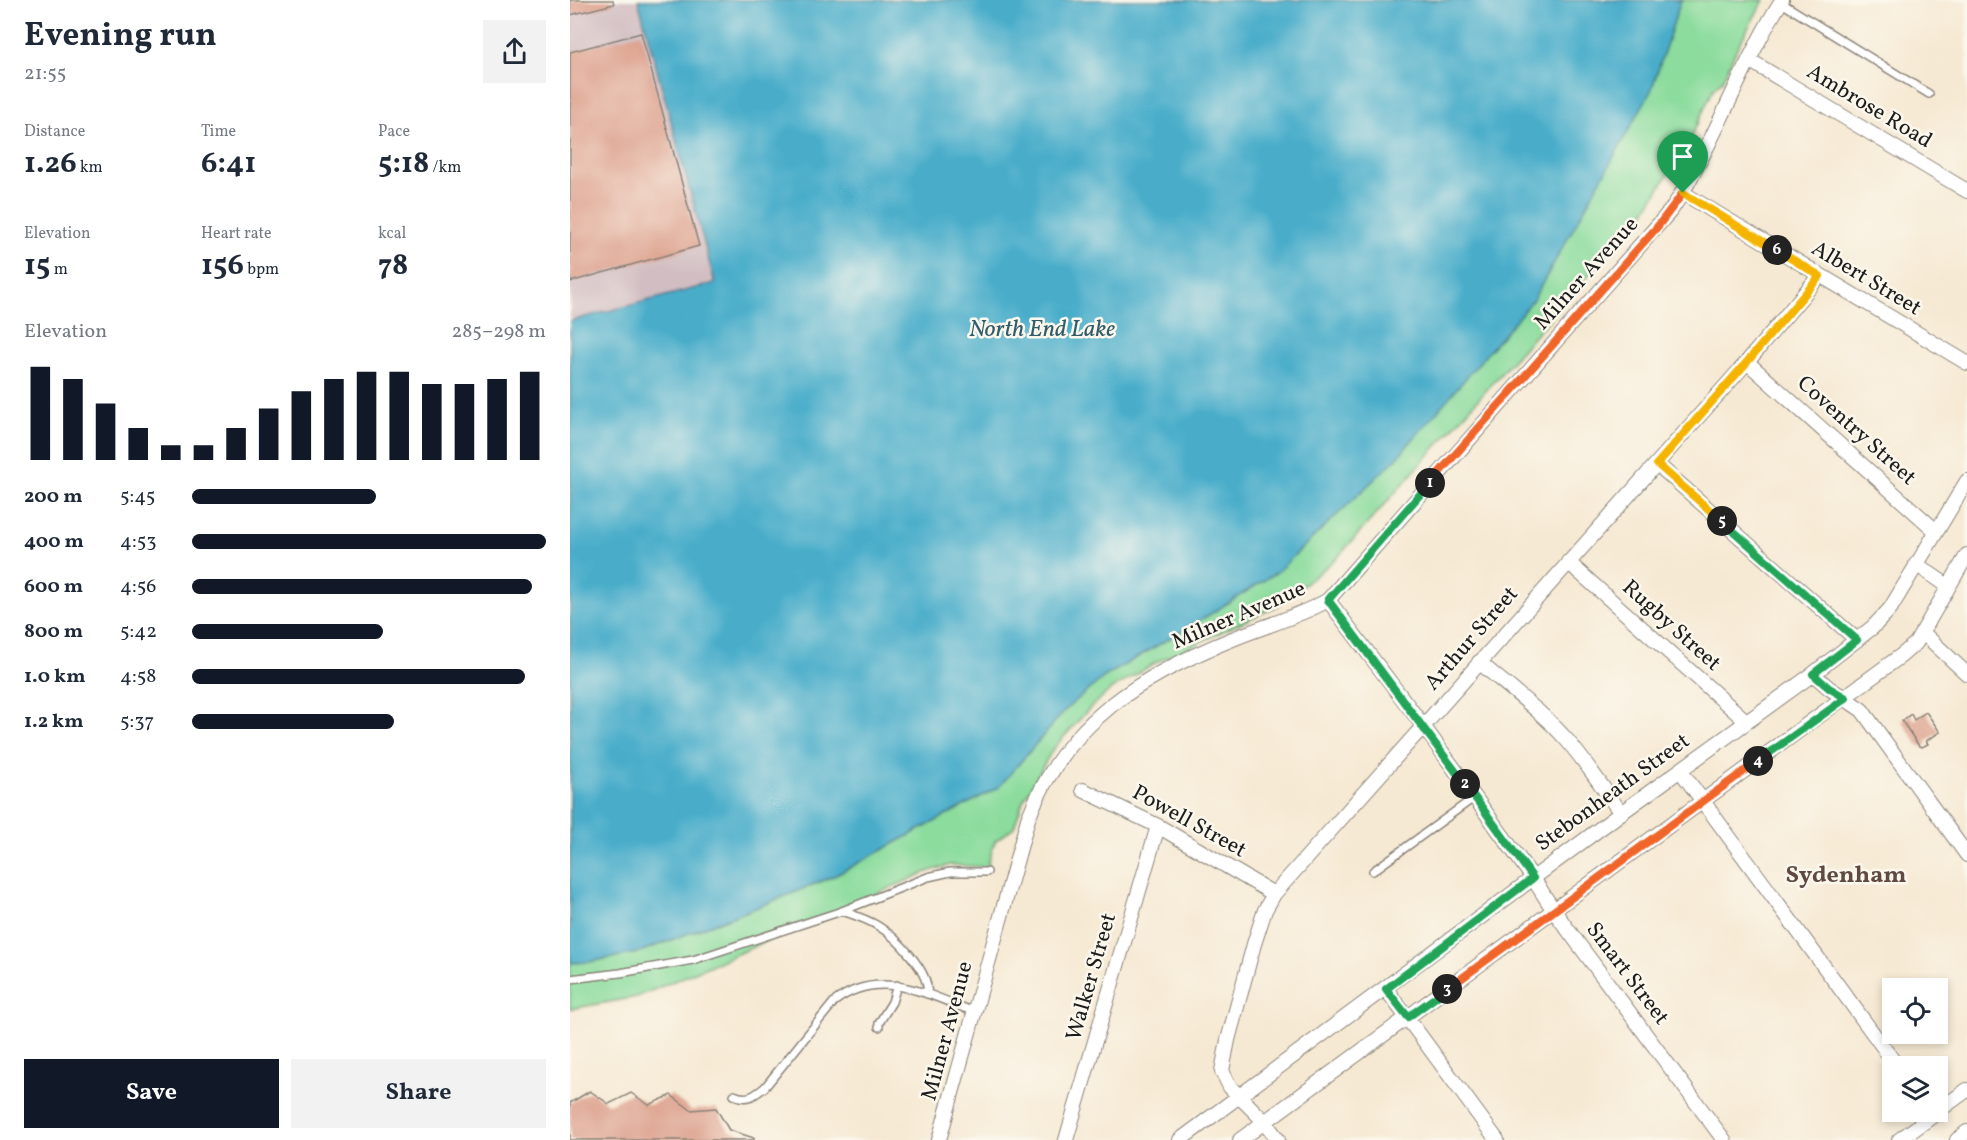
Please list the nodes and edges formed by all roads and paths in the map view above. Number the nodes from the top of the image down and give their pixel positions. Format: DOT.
graph roads {
  1 [pos="1781,1"];
  2 [pos="1749,60"];
  3 [pos="1929,94"];
  4 [pos="1967,191"];
  5 [pos="1683,193"];
  6 [pos="1820,276"];
  7 [pos="1747,362"];
  8 [pos="1967,363"];
  9 [pos="1657,464"];
  10 [pos="1967,481"];
  11 [pos="1936,531"];
  12 [pos="1967,555"];
  13 [pos="1568,562"];
  14 [pos="1916,564"];
  15 [pos="1948,586"];
  16 [pos="1328,600"];
  17 [pos="1922,632"];
  18 [pos="1857,640"];
  19 [pos="1479,662"];
  20 [pos="1813,674"];
  21 [pos="1967,674"];
  22 [pos="1846,698"];
  23 [pos="1746,721"];
  24 [pos="1424,727"];
  25 [pos="1680,770"];
  26 [pos="1083,790"];
  27 [pos="1475,797"];
  28 [pos="1703,801"];
  29 [pos="1621,813"];
  30 [pos="1158,826"];
  31 [pos="1967,855"];
  32 [pos="1372,871"];
  33 [pos="987,872"];
  34 [pos="1533,878"];
  35 [pos="1274,894"];
  36 [pos="842,911"];
  37 [pos="1554,911"];
  38 [pos="570,979"];
  39 [pos="897,986"];
  40 [pos="1386,989"];
  41 [pos="927,994"];
  42 [pos="974,1012"];
  43 [pos="1408,1017"];
  44 [pos="879,1027"];
  45 [pos="1890,1056"];
  46 [pos="1967,1090"];
  47 [pos="734,1095"];
  48 [pos="1238,1097"];
  49 [pos="1948,1103"];
  50 [pos="1265,1122"];
  51 [pos="1922,1122"];
  52 [pos="1967,1132"];
  53 [pos="939,1140"];
  54 [pos="1066,1140"];
  55 [pos="1180,1140"];
  56 [pos="1240,1140"];
  57 [pos="1278,1140"];
  58 [pos="1497,1140"];
  59 [pos="1724,1140"];
  60 [pos="1899,1140"];
  61 [pos="1957,1140"];
  1 -- 2 [label="street, Milner Avenue"];
  1 -- 3 [label="lane"];
  2 -- 4 [label="street, Ambrose Road"];
  2 -- 5 [label="street, Milner Avenue"];
  5 -- 6 [label="street, Albert Street"];
  5 -- 16 [label="street, Milner Avenue"];
  6 -- 7 [label="street, Arthur Street"];
  6 -- 8 [label="street, Albert Street"];
  7 -- 9 [label="street, Arthur Street"];
  7 -- 11 [label="street, Coventry Street"];
  9 -- 13 [label="street, Arthur Street"];
  9 -- 18 [label="street"];
  10 -- 11 [label="street, Stebonheath Street"];
  11 -- 14 [label="street, Stebonheath Street"];
  12 -- 15 [label="street"];
  13 -- 19 [label="street, Arthur Street"];
  13 -- 23 [label="street, Rugby Street"];
  14 -- 15 [label="street"];
  14 -- 18 [label="street, Stebonheath Street"];
  15 -- 17 [label="street"];
  16 -- 24 [label="street, Smart Street"];
  16 -- 42 [label="street, Milner Avenue"];
  17 -- 21 [label="street"];
  17 -- 22 [label="street"];
  18 -- 20 [label="street, Stebonheath Street"];
  19 -- 24 [label="street, Arthur Street"];
  19 -- 29 [label="street"];
  20 -- 22 [label="street"];
  20 -- 23 [label="street, Stebonheath Street"];
  22 -- 28 [label="street"];
  22 -- 31 [label="street"];
  23 -- 25 [label="street, Stebonheath Street"];
  24 -- 27 [label="street, Smart Street"];
  24 -- 35 [label="street, Arthur Street"];
  25 -- 28 [label="street"];
  25 -- 29 [label="street, Stebonheath Street"];
  26 -- 30 [label="street, Powell Street"];
  27 -- 32 [label="lane"];
  27 -- 34 [label="street, Smart Street"];
  28 -- 37 [label="street"];
  28 -- 45 [label="street"];
  29 -- 34 [label="street, Stebonheath Street"];
  30 -- 35 [label="street, Powell Street"];
  30 -- 54 [label="street, Walker Street"];
  33 -- 36 [label="lane"];
  34 -- 37 [label="street, Smart Street"];
  34 -- 40 [label="street, Stebonheath Street"];
  35 -- 48 [label="street, Arthur Street"];
  36 -- 38 [label="lane"];
  36 -- 41 [label="lane"];
  37 -- 43 [label="street"];
  37 -- 59 [label="street, Smart Street"];
  39 -- 41 [label="lane"];
  39 -- 44 [label="lane"];
  39 -- 47 [label="lane"];
  40 -- 43 [label="street"];
  40 -- 48 [label="street, Stebonheath Street"];
  41 -- 42 [label="lane"];
  42 -- 53 [label="street, Milner Avenue"];
  43 -- 50 [label="street"];
  43 -- 58 [label="street"];
  46 -- 49 [label="street"];
  48 -- 50 [label="street, Arthur Street"];
  48 -- 55 [label="street, Stebonheath Street"];
  50 -- 56 [label="street"];
  50 -- 57 [label="street, Arthur Street"];
  51 -- 60 [label="street"];
  52 -- 61 [label="street"];
}
